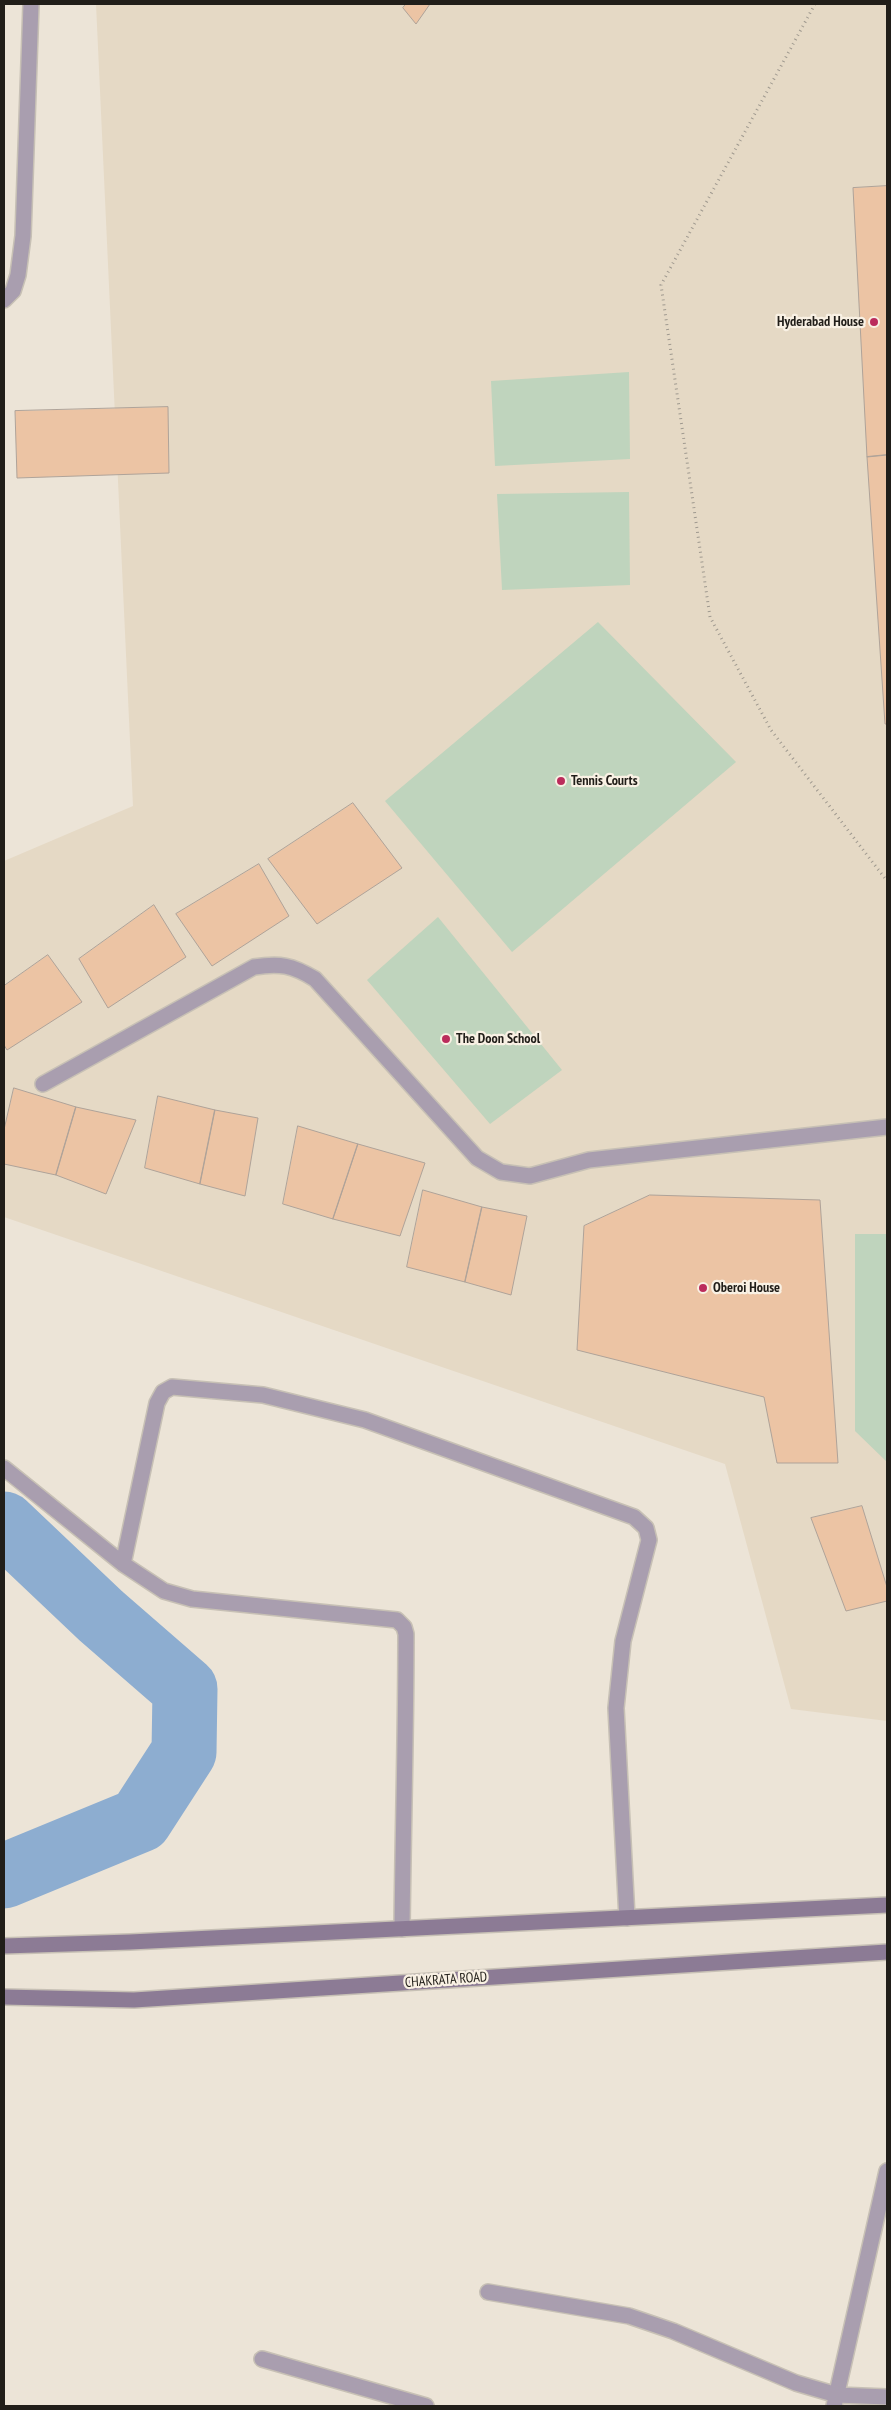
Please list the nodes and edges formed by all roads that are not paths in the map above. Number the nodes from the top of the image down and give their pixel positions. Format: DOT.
graph roads {
  1 [pos="31,4"];
  2 [pos="4,300"];
  3 [pos="43,1084"];
  4 [pos="887,1127"];
  5 [pos="4,1468"];
  6 [pos="122,1564"];
  7 [pos="887,1905"];
  8 [pos="627,1918"];
  9 [pos="402,1929"];
  10 [pos="4,1946"];
  11 [pos="887,1952"];
  12 [pos="4,1997"];
  13 [pos="887,2170"];
  14 [pos="488,2292"];
  15 [pos="262,2359"];
  16 [pos="887,2397"];
  17 [pos="835,2401"];
  18 [pos="426,2406"];
  1 -- 2 [label="street"];
  3 -- 4 [label="street"];
  5 -- 6 [label="street"];
  6 -- 8 [label="street"];
  6 -- 9 [label="street"];
  7 -- 8 [label="main road"];
  8 -- 9 [label="main road"];
  9 -- 10 [label="main road"];
  11 -- 12 [label="main road, CHAKRATA ROAD"];
  13 -- 17 [label="street"];
  14 -- 17 [label="street"];
  15 -- 18 [label="street"];
  16 -- 17 [label="street"];
}
